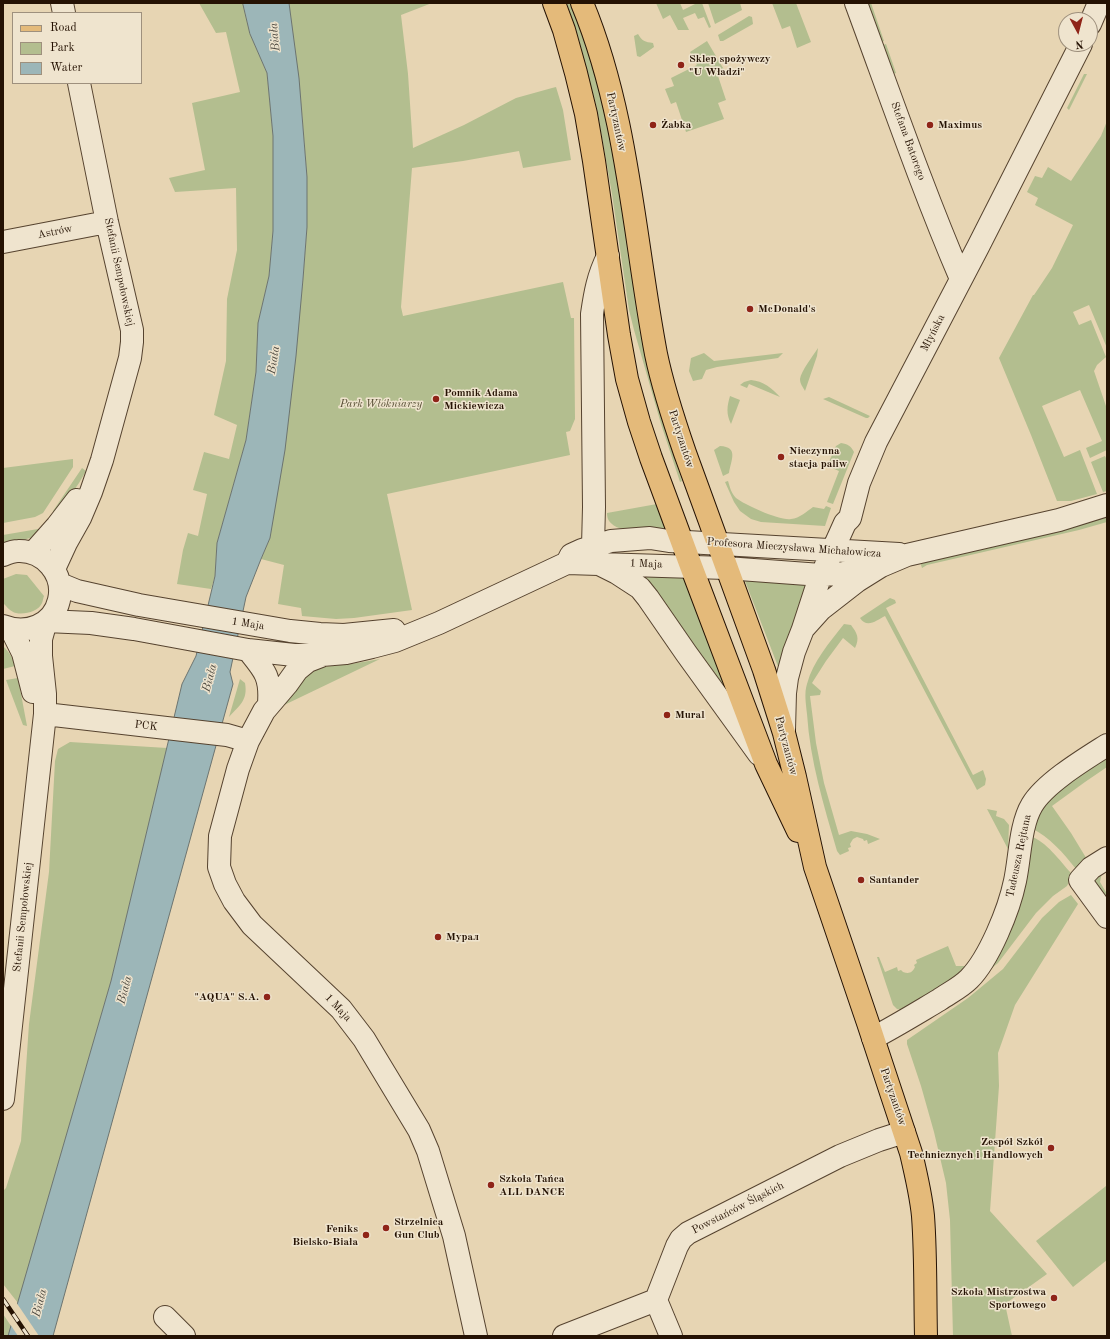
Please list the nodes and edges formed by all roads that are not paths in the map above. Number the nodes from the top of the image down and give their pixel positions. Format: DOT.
graph roads {
  1 [pos="554,3"];
  2 [pos="582,3"];
  3 [pos="856,3"];
  4 [pos="1077,52"];
  5 [pos="79,84"];
  6 [pos="108,222"];
  7 [pos="3,242"];
  8 [pos="608,256"];
  9 [pos="961,279"];
  10 [pos="102,460"];
  11 [pos="1107,505"];
  12 [pos="682,542"];
  13 [pos="717,543"];
  14 [pos="832,550"];
  15 [pos="33,553"];
  16 [pos="3,555"];
  17 [pos="595,555"];
  18 [pos="907,555"];
  19 [pos="691,566"];
  20 [pos="881,566"];
  21 [pos="726,568"];
  22 [pos="821,576"];
  23 [pos="57,577"];
  24 [pos="46,621"];
  25 [pos="439,623"];
  26 [pos="7,628"];
  27 [pos="803,629"];
  28 [pos="248,650"];
  29 [pos="322,656"];
  30 [pos="269,703"];
  31 [pos="45,714"];
  32 [pos="784,733"];
  33 [pos="42,735"];
  34 [pos="248,741"];
  35 [pos="1107,745"];
  36 [pos="766,764"];
  37 [pos="1107,858"];
  38 [pos="815,867"];
  39 [pos="1107,917"];
  40 [pos="873,1038"];
  41 [pos="3,1099"];
  42 [pos="904,1132"];
  43 [pos="656,1300"];
  44 [pos="165,1316"];
  45 [pos="184,1336"];
  46 [pos="476,1336"];
  47 [pos="564,1336"];
  48 [pos="671,1336"];
  49 [pos="926,1336"];
  1 -- 8 [label="main road, Partyzantów"];
  2 -- 13 [label="main road, Partyzantów"];
  3 -- 9 [label="street, Stefana Batorego"];
  4 -- 9 [label="street, Młyńska"];
  5 -- 6 [label="street, Stefanii Sempołowskiej"];
  6 -- 7 [label="street, Astrów"];
  6 -- 10 [label="street, Stefanii Sempołowskiej"];
  8 -- 12 [label="main road, Partyzantów"];
  8 -- 17 [label="street"];
  9 -- 14 [label="street, Młyńska"];
  10 -- 15 [label="street, Stefanii Sempołowskiej"];
  10 -- 23 [label="street, Stefanii Sempołowskiej"];
  11 -- 18 [label="street, Profesora Mieczysława Michałowicza"];
  12 -- 13 [label="street, Profesora Mieczysława Michałowicza"];
  12 -- 17 [label="street, 1 Maja"];
  12 -- 19 [label="main road, Partyzantów"];
  13 -- 14 [label="street, Profesora Mieczysława Michałowicza"];
  13 -- 21 [label="main road, Partyzantów"];
  14 -- 18 [label="street, Profesora Mieczysława Michałowicza"];
  14 -- 22 [label="street, Młyńska"];
  15 -- 16 [label="street"];
  15 -- 23 [label="street, 1 Maja"];
  17 -- 19 [label="street, 1 Maja"];
  17 -- 25 [label="street, 1 Maja"];
  17 -- 36 [label="street, Partyzantów"];
  18 -- 20 [label="street, Profesora Mieczysława Michałowicza"];
  19 -- 21 [label="street, 1 Maja"];
  19 -- 36 [label="main road, Partyzantów"];
  20 -- 22 [label="street, Profesora Mieczysława Michałowicza"];
  20 -- 27 [label="street, Profesora Mieczysława Michałowicza"];
  21 -- 22 [label="street, Profesora Mieczysława Michałowicza"];
  21 -- 32 [label="main road, Partyzantów"];
  22 -- 27 [label="street, Młyńska"];
  23 -- 24 [label="street, Stefanii Sempołowskiej"];
  23 -- 25 [label="street, 1 Maja"];
  24 -- 26 [label="street"];
  24 -- 28 [label="street, 1 Maja"];
  24 -- 31 [label="street, Stefanii Sempołowskiej"];
  25 -- 29 [label="street, 1 Maja"];
  26 -- 33 [label="street, Stefanii Sempołowskiej"];
  27 -- 32 [label="street, Profesora Mieczysława Michałowicza"];
  28 -- 29 [label="street, 1 Maja"];
  28 -- 30 [label="street, 1 Maja"];
  29 -- 30 [label="street, 1 Maja"];
  30 -- 34 [label="street, 1 Maja"];
  31 -- 33 [label="street, Stefanii Sempołowskiej"];
  31 -- 34 [label="street, PCK"];
  32 -- 38 [label="main road, Partyzantów"];
  33 -- 41 [label="street, Stefanii Sempołowskiej"];
  34 -- 46 [label="street, 1 Maja"];
  35 -- 40 [label="street, Tadeusza Rejtana"];
  36 -- 38 [label="main road, Partyzantów"];
  37 -- 39 [label="street"];
  38 -- 40 [label="main road, Partyzantów"];
  40 -- 42 [label="main road, Partyzantów"];
  42 -- 43 [label="street, Powstańców Śląskich"];
  42 -- 49 [label="main road, Partyzantów"];
  43 -- 47 [label="street"];
  43 -- 48 [label="street"];
  44 -- 45 [label="street"];
}
